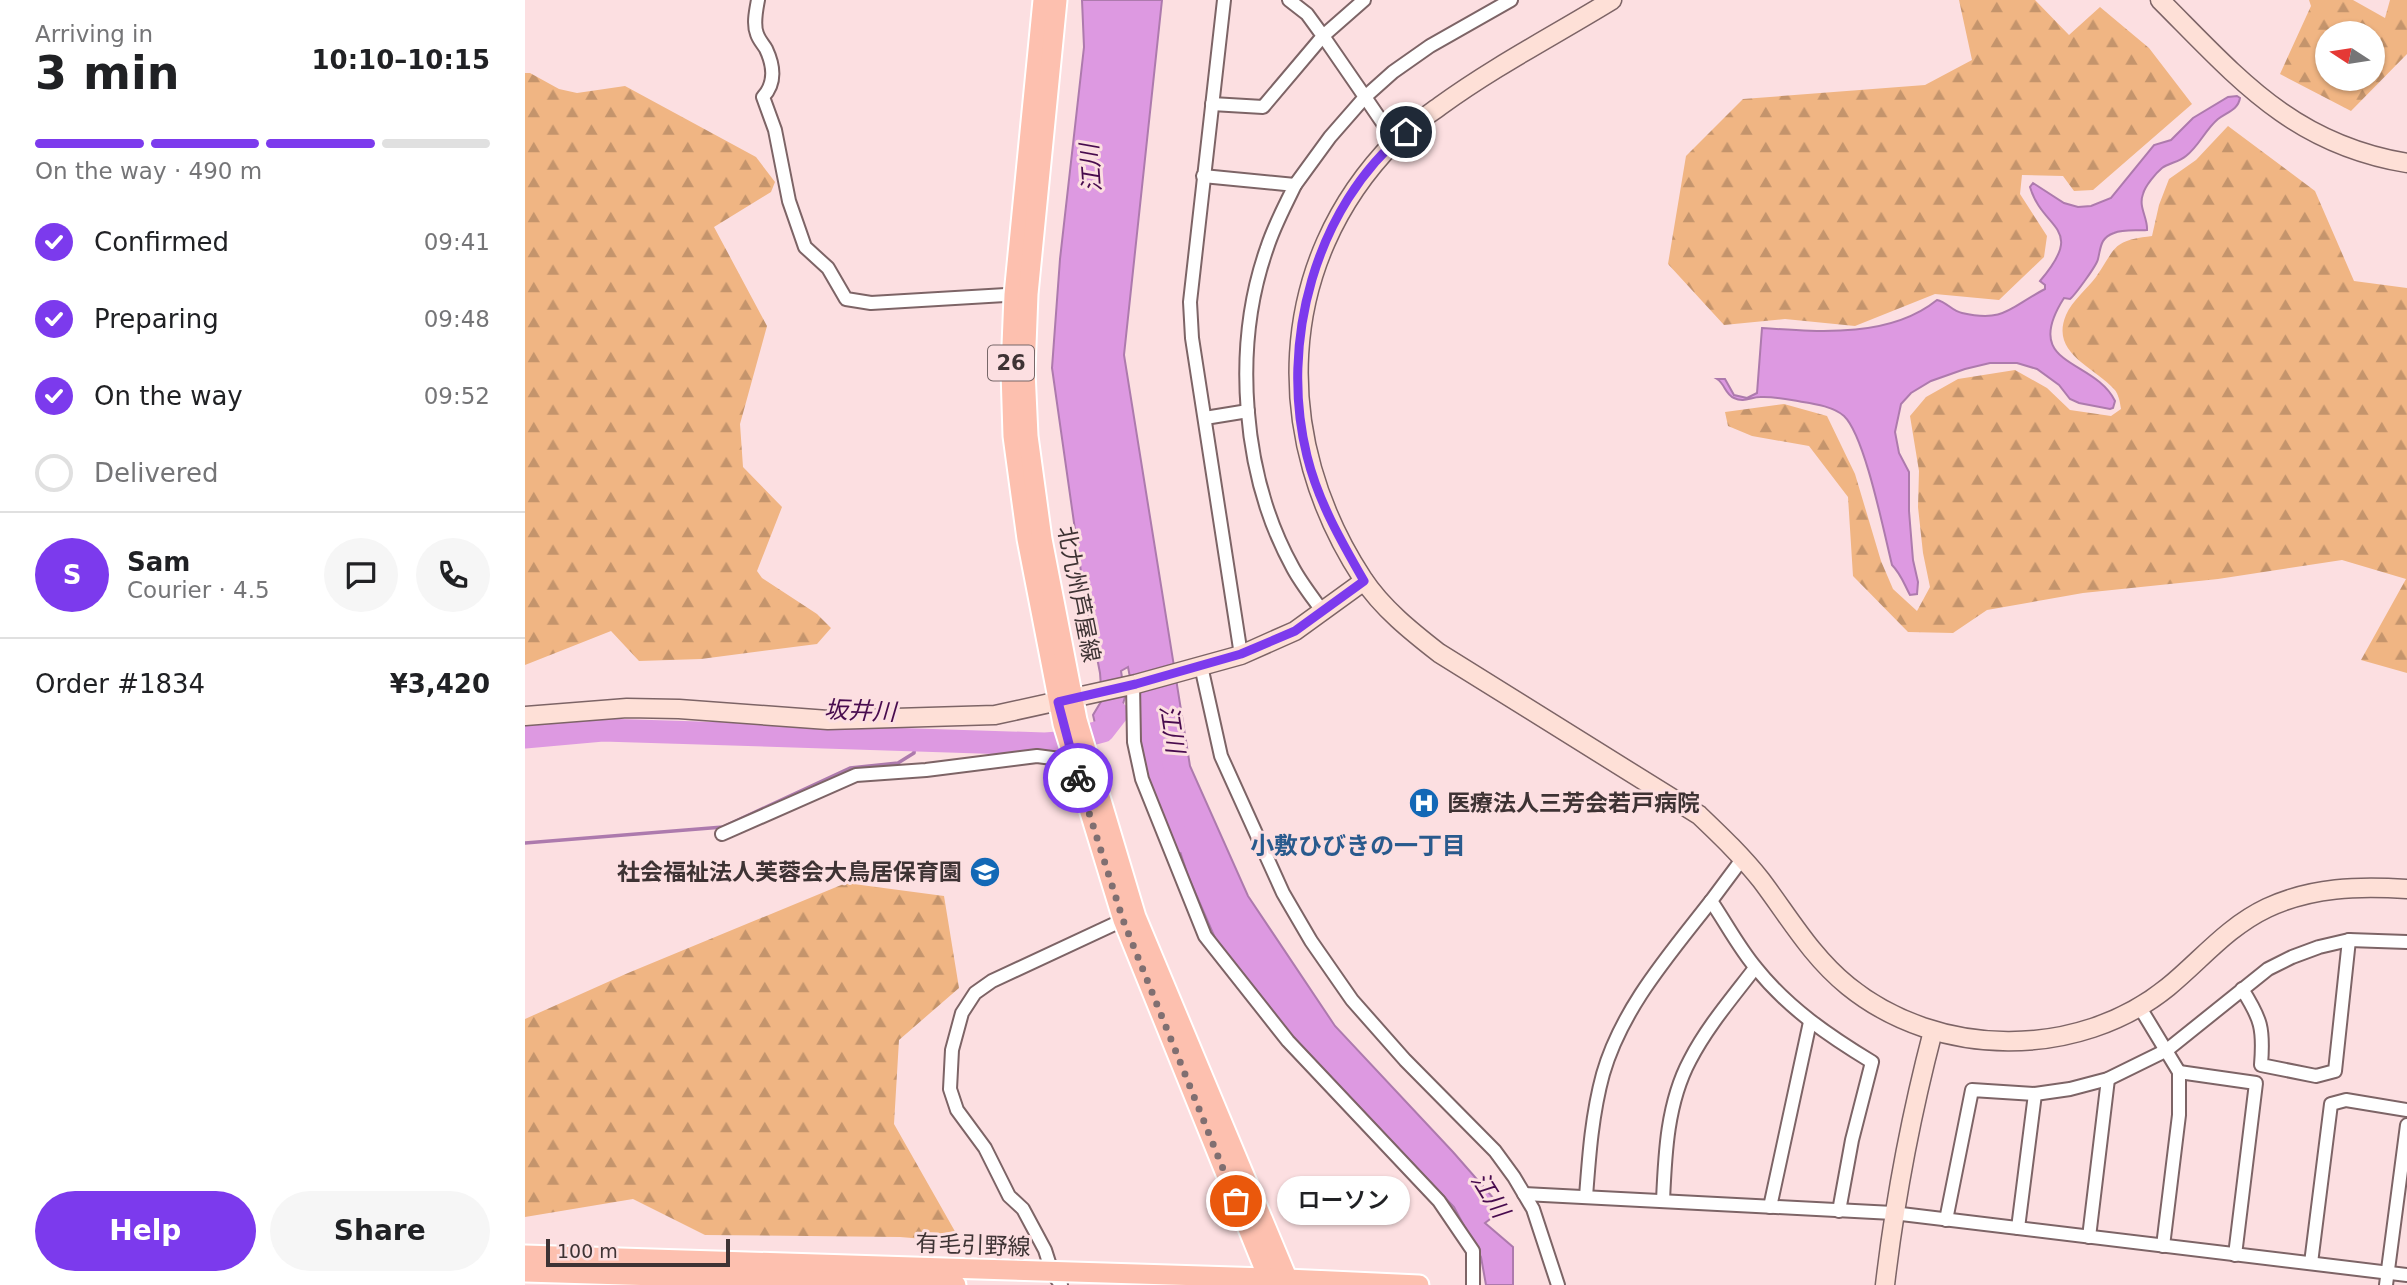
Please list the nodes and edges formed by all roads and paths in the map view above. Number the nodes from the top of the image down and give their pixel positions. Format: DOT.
graph roads {
  1 [pos="758,0"];
  2 [pos="1043,0"];
  3 [pos="1057,0"];
  4 [pos="1224,0"];
  5 [pos="1289,0"];
  6 [pos="1364,0"];
  7 [pos="1511,0"];
  8 [pos="1612,0"];
  9 [pos="2160,0"];
  10 [pos="1323,36"];
  11 [pos="1365,97"];
  12 [pos="1212,104"];
  13 [pos="1395,141"];
  14 [pos="2407,163"];
  15 [pos="1203,176"];
  16 [pos="1295,185"];
  17 [pos="1021,294"];
  18 [pos="1248,411"];
  19 [pos="1205,418"];
  20 [pos="1364,581"];
  21 [pos="1322,612"];
  22 [pos="1241,654"];
  23 [pos="1197,667"];
  24 [pos="1131,685"];
  25 [pos="1074,698"];
  26 [pos="525,716"];
  27 [pos="1080,761"];
  28 [pos="722,834"];
  29 [pos="1743,858"];
  30 [pos="2407,889"];
  31 [pos="1711,901"];
  32 [pos="1123,920"];
  33 [pos="2349,940"];
  34 [pos="2407,942"];
  35 [pos="1755,968"];
  36 [pos="2242,989"];
  37 [pos="2139,1006"];
  38 [pos="1810,1022"];
  39 [pos="1933,1031"];
  40 [pos="2167,1050"];
  41 [pos="2179,1072"];
  42 [pos="2108,1079"];
  43 [pos="2035,1094"];
  44 [pos="2407,1110"];
  45 [pos="2407,1125"];
  46 [pos="1524,1194"];
  47 [pos="1586,1197"];
  48 [pos="1663,1201"];
  49 [pos="1770,1207"];
  50 [pos="1839,1211"];
  51 [pos="1893,1213"];
  52 [pos="1945,1220"];
  53 [pos="2018,1228"];
  54 [pos="2089,1237"];
  55 [pos="2163,1246"];
  56 [pos="525,1255"];
  57 [pos="2235,1255"];
  58 [pos="2311,1264"];
  59 [pos="525,1272"];
  60 [pos="2407,1275"];
  61 [pos="1056,1279"];
  62 [pos="2387,1279"];
  63 [pos="1279,1282"];
  64 [pos="955,1285"];
  65 [pos="1419,1285"];
  66 [pos="1473,1285"];
  67 [pos="1558,1285"];
  68 [pos="1885,1285"];
  1 -- 17 [label="street"];
  2 -- 17 [label="main road, 北九州芦屋線 / 26"];
  3 -- 17 [label="main road, 北九州芦屋線 / 26"];
  4 -- 12 [label="street"];
  5 -- 10 [label="street"];
  6 -- 10 [label="street"];
  7 -- 11 [label="street"];
  8 -- 13 [label="street"];
  9 -- 14 [label="street"];
  10 -- 11 [label="street"];
  10 -- 12 [label="street"];
  11 -- 13 [label="street"];
  11 -- 16 [label="street"];
  12 -- 15 [label="street"];
  13 -- 20 [label="street"];
  15 -- 16 [label="street"];
  15 -- 19 [label="street"];
  16 -- 18 [label="street"];
  17 -- 25 [label="main road, 北九州芦屋線 / 26"];
  18 -- 19 [label="street"];
  18 -- 21 [label="street"];
  19 -- 22 [label="street"];
  20 -- 21 [label="street"];
  20 -- 29 [label="street"];
  21 -- 22 [label="street"];
  22 -- 23 [label="street"];
  23 -- 24 [label="street"];
  23 -- 46 [label="street"];
  24 -- 25 [label="street"];
  24 -- 66 [label="street"];
  25 -- 26 [label="street"];
  25 -- 27 [label="main road, 北九州芦屋線 / 26"];
  27 -- 28 [label="street"];
  27 -- 32 [label="main road, 北九州芦屋線 / 26"];
  27 -- 63 [label="main road, 北九州芦屋線 / 26"];
  29 -- 31 [label="street"];
  29 -- 39 [label="street"];
  30 -- 37 [label="street"];
  31 -- 35 [label="street"];
  31 -- 47 [label="street"];
  32 -- 61 [label="street"];
  32 -- 63 [label="main road, 北九州芦屋線 / 26"];
  33 -- 34 [label="street"];
  33 -- 36 [label="street"];
  33 -- 36 [label="street"];
  35 -- 38 [label="street"];
  35 -- 48 [label="street"];
  36 -- 40 [label="street"];
  37 -- 39 [label="street"];
  37 -- 40 [label="street"];
  38 -- 49 [label="street"];
  38 -- 50 [label="street"];
  39 -- 51 [label="street"];
  40 -- 41 [label="street"];
  40 -- 42 [label="street"];
  41 -- 55 [label="street"];
  41 -- 57 [label="street"];
  42 -- 43 [label="street"];
  42 -- 54 [label="street"];
  43 -- 52 [label="street"];
  43 -- 53 [label="street"];
  44 -- 58 [label="street"];
  45 -- 62 [label="street"];
  46 -- 47 [label="street"];
  46 -- 67 [label="street"];
  47 -- 48 [label="street"];
  48 -- 49 [label="street"];
  49 -- 50 [label="street"];
  50 -- 51 [label="street"];
  51 -- 52 [label="street"];
  51 -- 68 [label="street"];
  52 -- 53 [label="street"];
  53 -- 54 [label="street"];
  54 -- 55 [label="street"];
  55 -- 57 [label="street"];
  56 -- 61 [label="main road, 有毛引野線"];
  57 -- 58 [label="street"];
  58 -- 62 [label="street"];
  59 -- 64 [label="main road, 有毛引野線"];
  60 -- 62 [label="street"];
  61 -- 63 [label="main road, 有毛引野線"];
  63 -- 65 [label="main road, 有毛引野線"];
}
